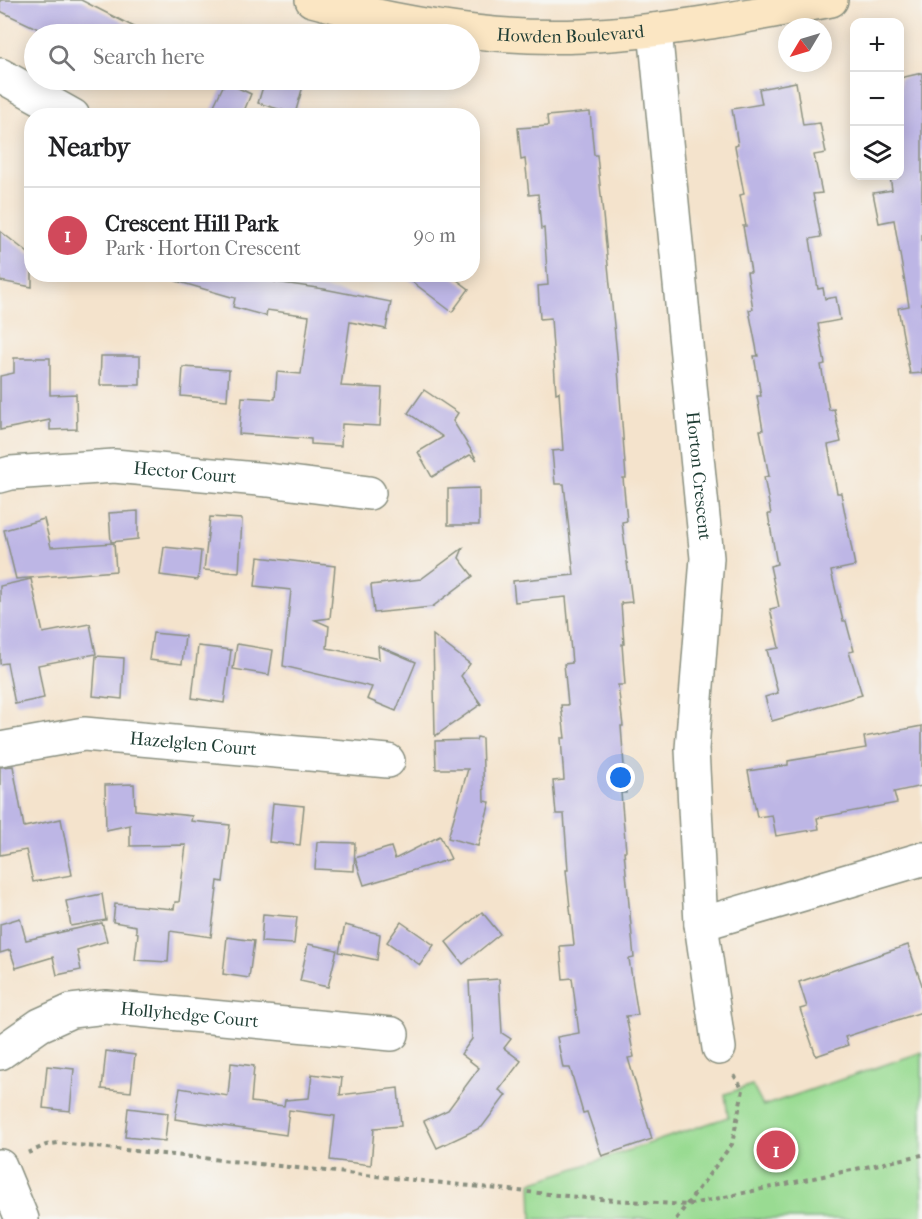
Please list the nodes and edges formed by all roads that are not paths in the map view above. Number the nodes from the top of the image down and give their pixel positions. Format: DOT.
graph roads {
  1 [pos="312,0"];
  2 [pos="831,0"];
  3 [pos="415,24"];
  4 [pos="655,30"];
  5 [pos="480,33"];
  6 [pos="0,75"];
  7 [pos="24,88"];
  8 [pos="27,90"];
  9 [pos="59,108"];
  10 [pos="0,476"];
  11 [pos="369,493"];
  12 [pos="0,749"];
  13 [pos="388,761"];
  14 [pos="922,859"];
  15 [pos="700,924"];
  16 [pos="392,1034"];
  17 [pos="719,1048"];
  18 [pos="0,1053"];
  19 [pos="9,1162"];
  20 [pos="22,1219"];
  1 -- 3 [label="street, Howden Boulevard"];
  2 -- 4 [label="street, Howden Boulevard"];
  4 -- 5 [label="street, Howden Boulevard"];
  4 -- 15 [label="street, Horton Crescent"];
  6 -- 7 [label="street"];
  8 -- 9 [label="street"];
  10 -- 11 [label="street, Hector Court"];
  12 -- 13 [label="street, Hazelglen Court"];
  14 -- 15 [label="street"];
  15 -- 17 [label="street, Horton Crescent"];
  16 -- 18 [label="street, Hollyhedge Court"];
  19 -- 20 [label="street"];
}
